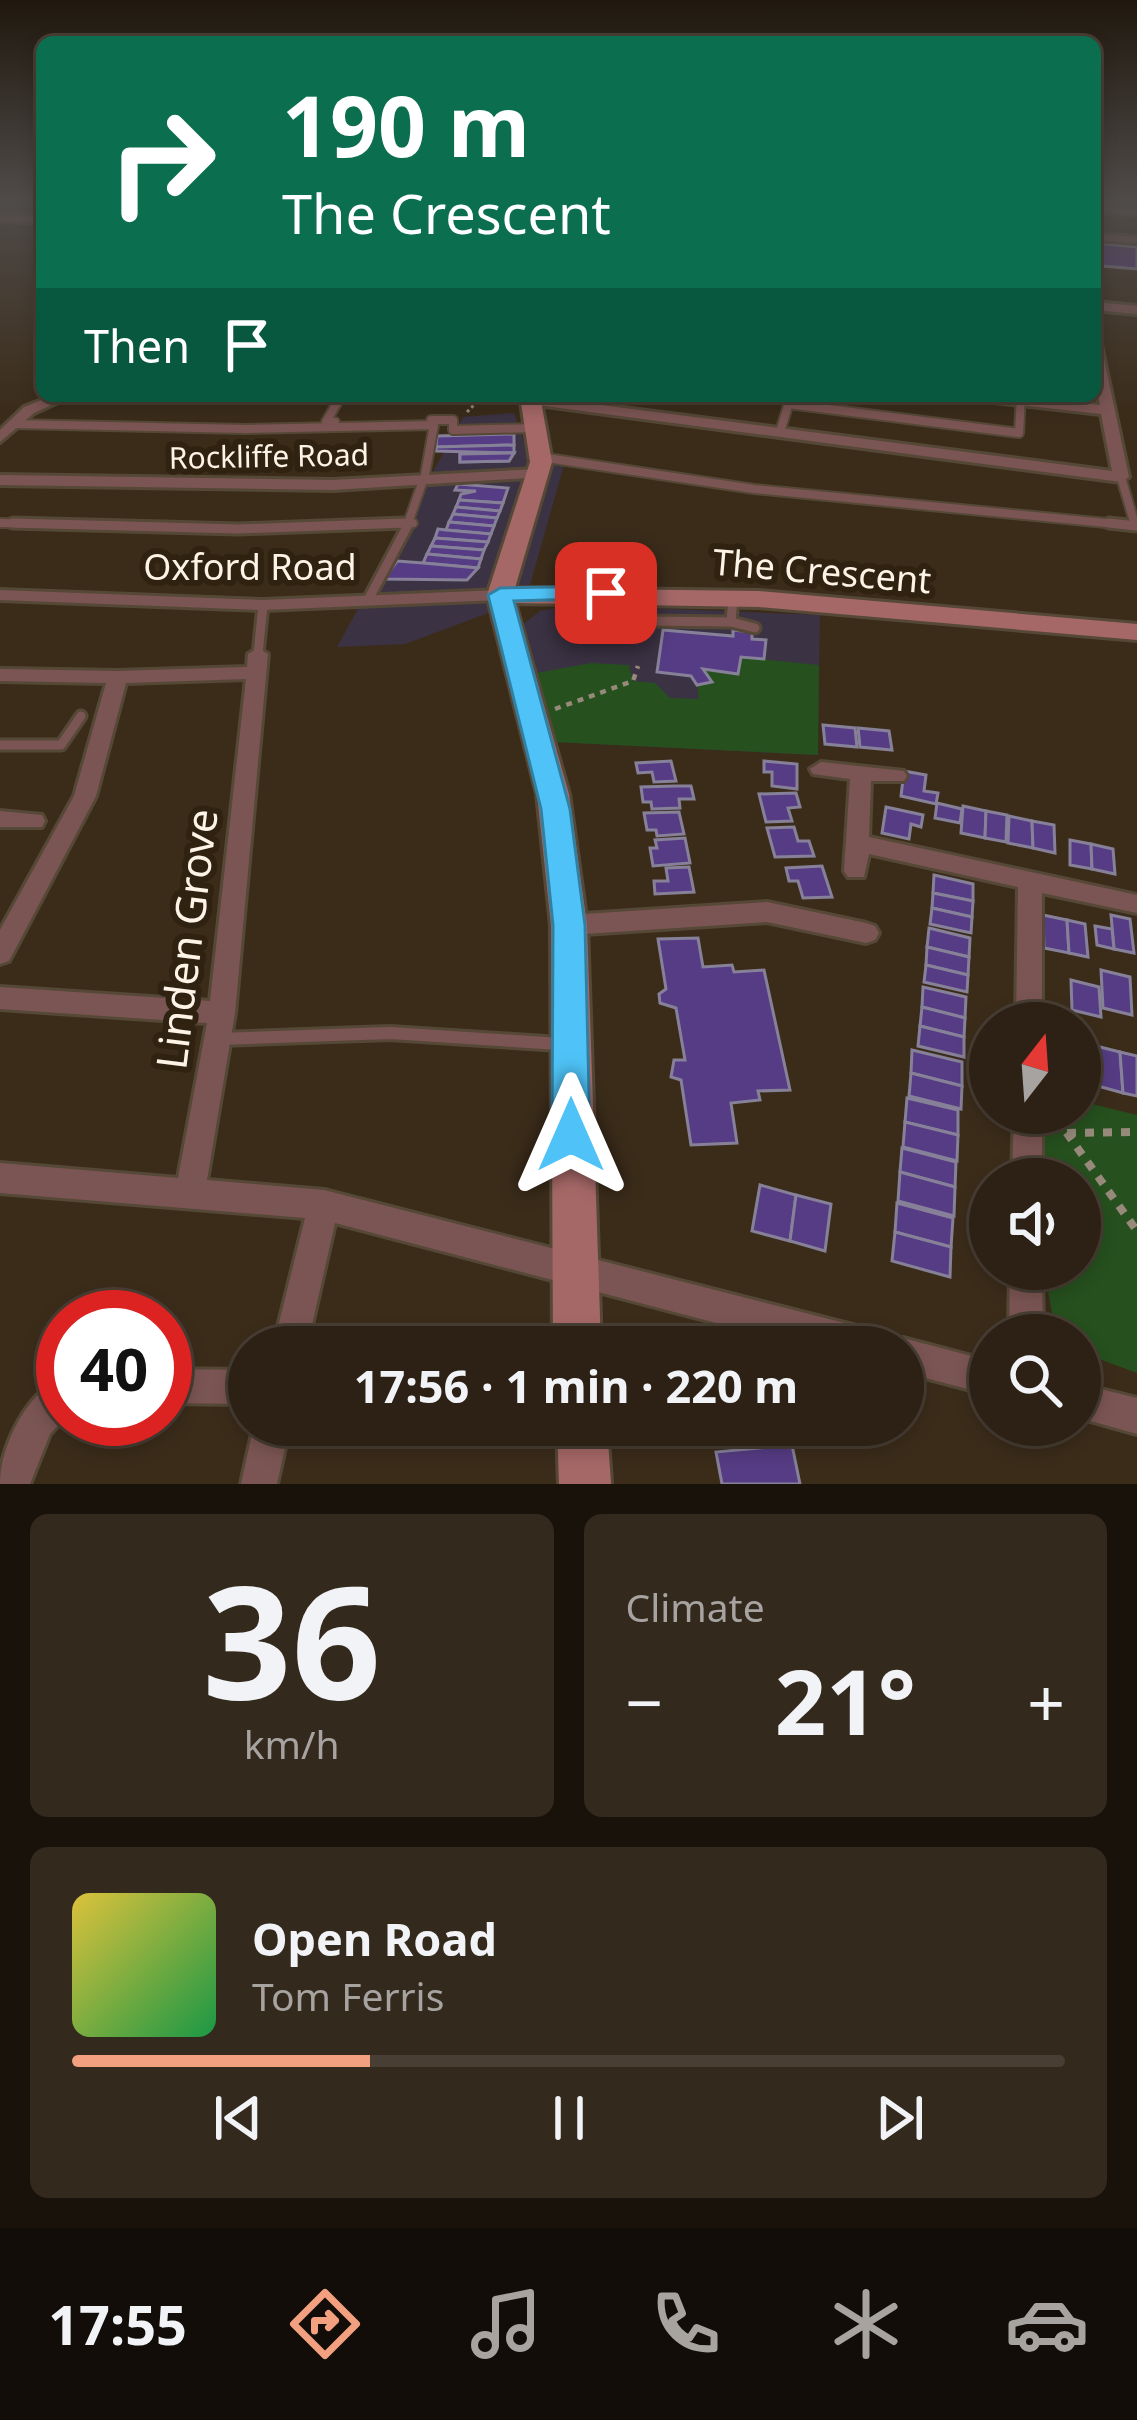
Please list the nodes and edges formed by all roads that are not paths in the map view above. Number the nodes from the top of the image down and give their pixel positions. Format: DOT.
graph roads {
  1 [pos="1101,307"];
  2 [pos="1137,310"];
  3 [pos="1101,376"];
  4 [pos="49,402"];
  5 [pos="338,402"];
  6 [pos="788,402"];
  7 [pos="803,402"];
  8 [pos="1021,402"];
  9 [pos="1050,402"];
  10 [pos="1108,410"];
  11 [pos="14,424"];
  12 [pos="535,431"];
  13 [pos="780,432"];
  14 [pos="1,437"];
  15 [pos="1121,477"];
  16 [pos="0,480"];
  17 [pos="427,480"];
  18 [pos="0,523"];
  19 [pos="412,523"];
  20 [pos="1136,525"];
  21 [pos="0,595"];
  22 [pos="500,595"];
  23 [pos="368,600"];
  24 [pos="263,605"];
  25 [pos="732,610"];
  26 [pos="649,621"];
  27 [pos="755,628"];
  28 [pos="1137,632"];
  29 [pos="256,674"];
  30 [pos="0,675"];
  31 [pos="118,677"];
  32 [pos="81,716"];
  33 [pos="0,746"];
  34 [pos="821,770"];
  35 [pos="861,773"];
  36 [pos="896,776"];
  37 [pos="0,819"];
  38 [pos="34,821"];
  39 [pos="861,844"];
  40 [pos="856,872"];
  41 [pos="1030,881"];
  42 [pos="1137,904"];
  43 [pos="569,925"];
  44 [pos="866,933"];
  45 [pos="0,954"];
  46 [pos="0,998"];
  47 [pos="1029,1002"];
  48 [pos="219,1026"];
  49 [pos="570,1045"];
  50 [pos="0,1178"];
  51 [pos="190,1193"];
  52 [pos="324,1205"];
  53 [pos="572,1268"];
  54 [pos="295,1326"];
  55 [pos="576,1326"];
  56 [pos="792,1326"];
  57 [pos="924,1361"];
  58 [pos="969,1372"];
  59 [pos="192,1386"];
  60 [pos="228,1387"];
  61 [pos="1101,1407"];
  62 [pos="1137,1416"];
  63 [pos="36,1425"];
  64 [pos="267,1446"];
  65 [pos="583,1446"];
  66 [pos="12,1484"];
  67 [pos="259,1484"];
  68 [pos="585,1484"];
  1 -- 2 [label="street"];
  3 -- 10 [label="street"];
  4 -- 11 [label="street"];
  5 -- 12 [label="lane"];
  6 -- 13 [label="lane"];
  7 -- 8 [label="lane"];
  9 -- 10 [label="street"];
  10 -- 15 [label="street"];
  11 -- 14 [label="street"];
  11 -- 17 [label="lane"];
  12 -- 13 [label="street, Rockliffe Road"];
  12 -- 17 [label="street, Rockliffe Road"];
  12 -- 20 [label="lane"];
  12 -- 22 [label="street"];
  13 -- 15 [label="street, Rockliffe Road"];
  15 -- 20 [label="lane"];
  16 -- 17 [label="street, Rockliffe Road"];
  17 -- 19 [label="lane"];
  18 -- 19 [label="lane"];
  19 -- 23 [label="lane"];
  21 -- 24 [label="street, Oxford Road"];
  22 -- 23 [label="street, Oxford Road"];
  22 -- 25 [label="street, The Crescent"];
  22 -- 43 [label="street"];
  23 -- 24 [label="street, Oxford Road"];
  24 -- 29 [label="lane"];
  25 -- 26 [label="lane"];
  25 -- 27 [label="lane"];
  25 -- 28 [label="street, The Crescent"];
  29 -- 31 [label="street"];
  29 -- 48 [label="street, Linden Grove"];
  30 -- 31 [label="street"];
  31 -- 45 [label="street"];
  32 -- 33 [label="lane"];
  34 -- 35 [label="street"];
  35 -- 36 [label="street"];
  35 -- 39 [label="street"];
  37 -- 38 [label="street"];
  39 -- 40 [label="street"];
  39 -- 41 [label="street"];
  41 -- 42 [label="street"];
  41 -- 47 [label="street"];
  43 -- 44 [label="street"];
  43 -- 49 [label="street"];
  46 -- 48 [label="street"];
  48 -- 49 [label="lane"];
  48 -- 51 [label="street, Linden Grove"];
  49 -- 53 [label="street"];
  50 -- 51 [label="street"];
  51 -- 52 [label="street"];
  52 -- 53 [label="street"];
  52 -- 54 [label="street"];
  53 -- 55 [label="street"];
  53 -- 56 [label="street"];
  57 -- 58 [label="street"];
  59 -- 60 [label="street"];
  61 -- 62 [label="street"];
  63 -- 66 [label="street"];
  64 -- 67 [label="street"];
  65 -- 68 [label="street"];
}
